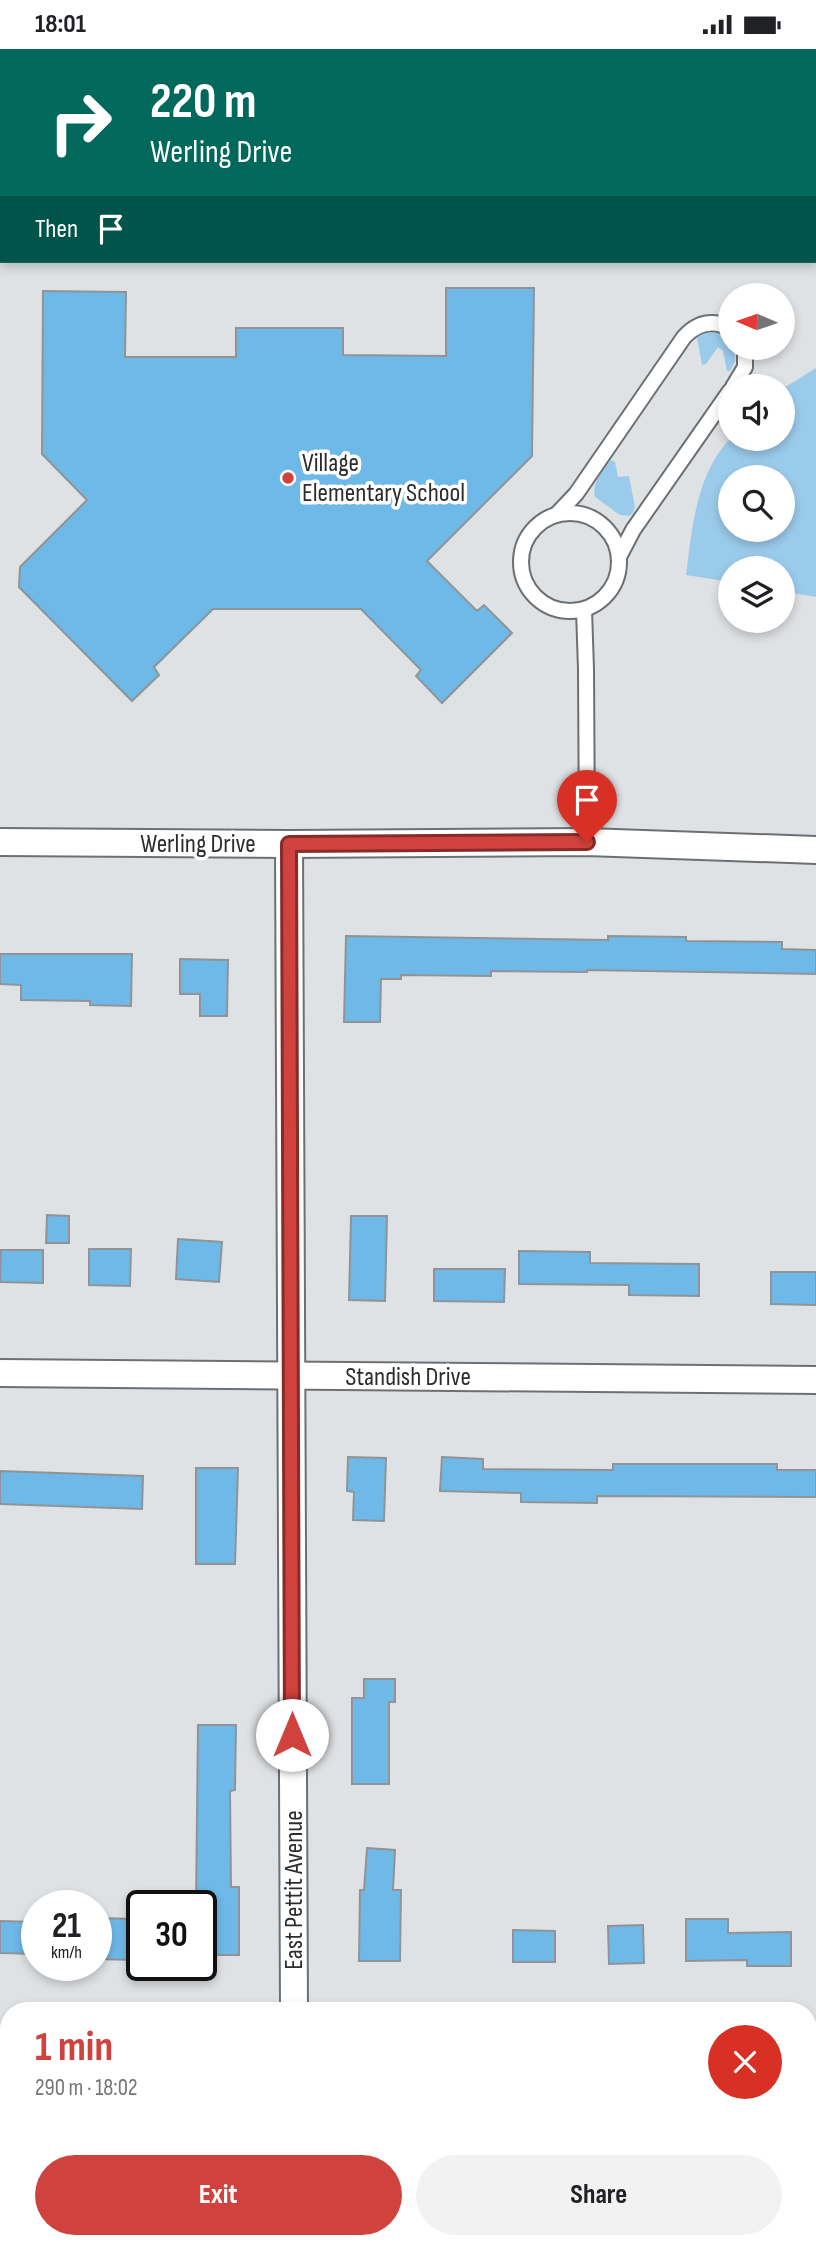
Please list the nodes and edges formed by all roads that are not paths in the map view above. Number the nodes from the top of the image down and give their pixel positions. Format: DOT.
graph roads {
  1 [pos="718,324"];
  2 [pos="718,408"];
  3 [pos="557,513"];
  4 [pos="620,555"];
  5 [pos="584,610"];
  6 [pos="0,842"];
  7 [pos="587,842"];
  8 [pos="289,844"];
  9 [pos="816,850"];
  10 [pos="0,1373"];
  11 [pos="290,1376"];
  12 [pos="816,1380"];
  13 [pos="294,2002"];
  1 -- 3 [label="lane"];
  2 -- 4 [label="lane"];
  3 -- 4 [label="lane"];
  3 -- 5 [label="lane"];
  4 -- 5 [label="lane"];
  5 -- 7 [label="lane"];
  6 -- 8 [label="street, Werling Drive"];
  7 -- 8 [label="street, Werling Drive"];
  7 -- 9 [label="street, Werling Drive"];
  8 -- 11 [label="street, East Pettit Avenue"];
  10 -- 11 [label="street, Standish Drive"];
  11 -- 12 [label="street, Standish Drive"];
  11 -- 13 [label="street, East Pettit Avenue"];
}
